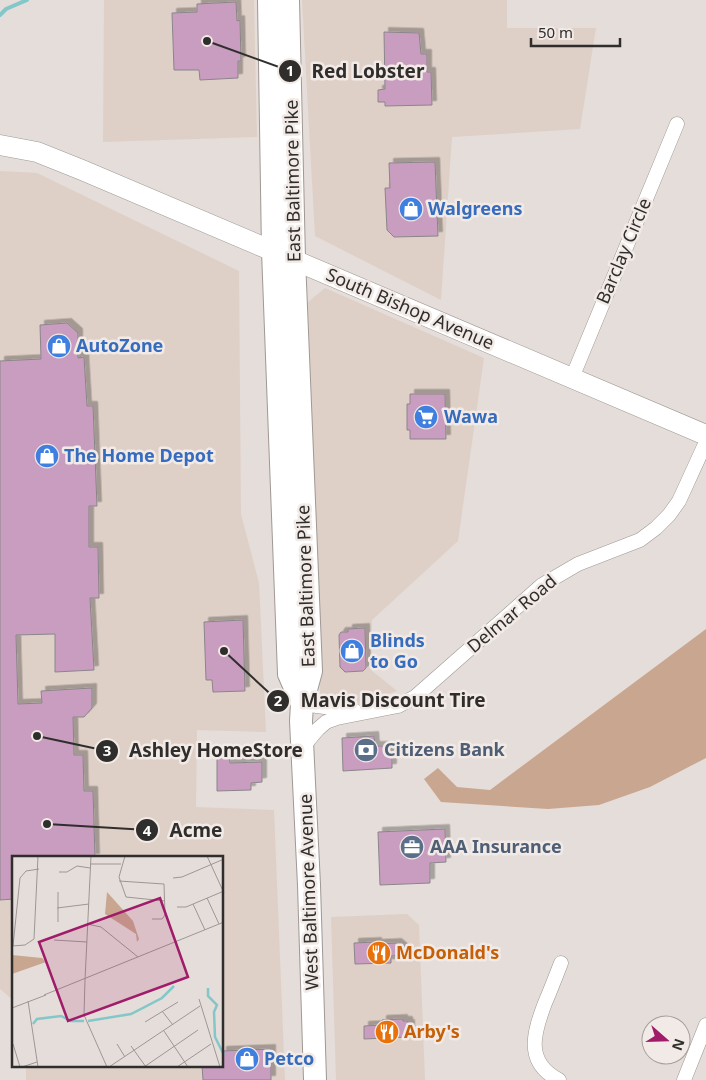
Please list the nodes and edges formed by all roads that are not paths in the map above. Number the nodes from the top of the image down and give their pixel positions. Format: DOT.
graph roads {
  1 [pos="269,0"];
  2 [pos="288,0"];
  3 [pos="677,124"];
  4 [pos="0,145"];
  5 [pos="273,251"];
  6 [pos="294,259"];
  7 [pos="572,378"];
  8 [pos="706,434"];
  9 [pos="706,442"];
  10 [pos="294,517"];
  11 [pos="302,704"];
  12 [pos="365,713"];
  13 [pos="302,748"];
  14 [pos="562,963"];
  15 [pos="706,1024"];
  16 [pos="315,1080"];
  17 [pos="559,1080"];
  18 [pos="684,1080"];
  1 -- 5 [label="main road, East Baltimore Pike"];
  2 -- 6 [label="main road, East Baltimore Pike"];
  3 -- 7 [label="street, Barclay Circle"];
  4 -- 5 [label="main road, South Bishop Avenue"];
  5 -- 6 [label="main road, South Bishop Avenue"];
  5 -- 10 [label="main road, East Baltimore Pike"];
  6 -- 7 [label="main road, South Bishop Avenue"];
  6 -- 10 [label="main road, East Baltimore Pike"];
  7 -- 8 [label="main road, South Bishop Avenue"];
  9 -- 12 [label="street, Delmar Road"];
  10 -- 11 [label="main road, East Baltimore Pike"];
  11 -- 12 [label="street, Delmar Road"];
  11 -- 13 [label="main road, West Baltimore Avenue"];
  12 -- 13 [label="street, Delmar Road"];
  13 -- 16 [label="main road, West Baltimore Avenue"];
  14 -- 17 [label="street"];
  15 -- 18 [label="street"];
}
